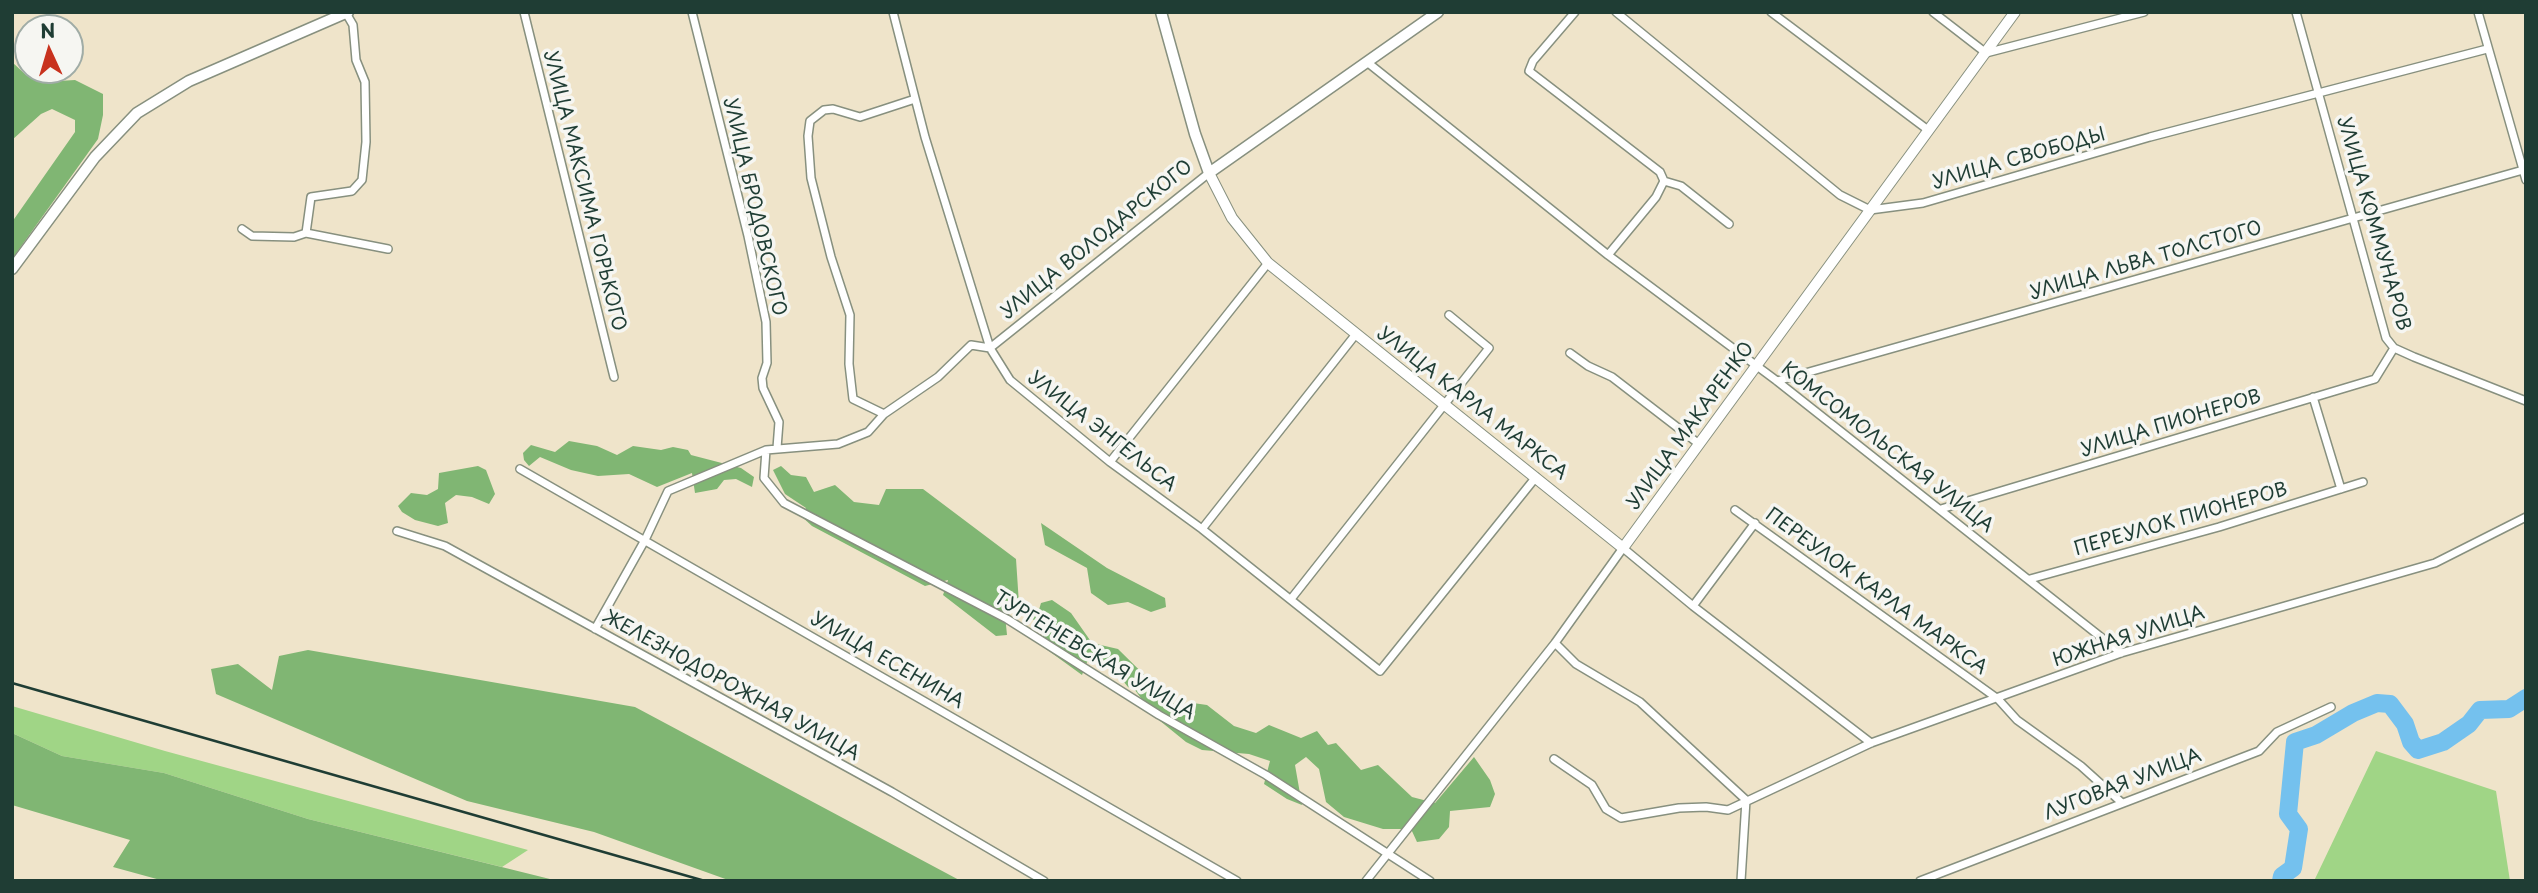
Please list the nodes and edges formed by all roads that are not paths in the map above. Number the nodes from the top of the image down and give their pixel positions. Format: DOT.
graph roads {
  1 [pos="524,12"];
  2 [pos="692,12"];
  3 [pos="893,12"];
  4 [pos="1161,12"];
  5 [pos="1438,12"];
  6 [pos="1575,12"];
  7 [pos="1616,12"];
  8 [pos="1771,12"];
  9 [pos="1933,12"];
  10 [pos="2015,12"];
  11 [pos="2144,12"];
  12 [pos="2296,12"];
  13 [pos="2478,12"];
  14 [pos="347,13"];
  15 [pos="2487,49"];
  16 [pos="1986,53"];
  17 [pos="1367,62"];
  18 [pos="2318,93"];
  19 [pos="915,99"];
  20 [pos="1928,131"];
  21 [pos="2523,170"];
  22 [pos="1209,173"];
  23 [pos="2526,180"];
  24 [pos="1664,181"];
  25 [pos="1870,210"];
  26 [pos="2354,218"];
  27 [pos="1729,224"];
  28 [pos="242,229"];
  29 [pos="306,233"];
  30 [pos="388,249"];
  31 [pos="1608,255"];
  32 [pos="1268,263"];
  33 [pos="12,270"];
  34 [pos="1449,315"];
  35 [pos="1356,334"];
  36 [pos="990,348"];
  37 [pos="2394,348"];
  38 [pos="1570,353"];
  39 [pos="1756,367"];
  40 [pos="614,377"];
  41 [pos="1777,381"];
  42 [pos="2313,397"];
  43 [pos="2526,401"];
  44 [pos="1443,404"];
  45 [pos="884,414"];
  46 [pos="1699,444"];
  47 [pos="777,448"];
  48 [pos="766,450"];
  49 [pos="1110,463"];
  50 [pos="520,469"];
  51 [pos="1536,477"];
  52 [pos="2363,482"];
  53 [pos="2341,489"];
  54 [pos="1941,509"];
  55 [pos="1735,510"];
  56 [pos="2526,517"];
  57 [pos="1755,523"];
  58 [pos="1202,529"];
  59 [pos="397,531"];
  60 [pos="645,540"];
  61 [pos="1623,548"];
  62 [pos="2030,579"];
  63 [pos="1291,599"];
  64 [pos="1693,606"];
  65 [pos="596,629"];
  66 [pos="1555,643"];
  67 [pos="2121,653"];
  68 [pos="1998,699"];
  69 [pos="2331,707"];
  70 [pos="1871,743"];
  71 [pos="1554,759"];
  72 [pos="1746,800"];
  73 [pos="2121,802"];
  74 [pos="1386,853"];
  75 [pos="1044,881"];
  76 [pos="1237,881"];
  77 [pos="1366,881"];
  78 [pos="1430,881"];
  79 [pos="1741,881"];
  80 [pos="1920,881"];
  1 -- 40 [label="street, УЛИЦА МАКСИМА ГОРЬКОГО"];
  2 -- 47 [label="street, УЛИЦА БРОДОВСКОГО"];
  3 -- 19 [label="street, УЛИЦА ЭНГЕЛЬСА"];
  4 -- 22 [label="main road, УЛИЦА КАРЛА МАРКСА"];
  5 -- 17 [label="main road, УЛИЦА ВОЛОДАРСКОГО"];
  6 -- 24 [label="street"];
  7 -- 25 [label="street"];
  8 -- 20 [label="street"];
  9 -- 16 [label="street"];
  10 -- 16 [label="street, УЛИЦА МАКАРЕНКО"];
  11 -- 16 [label="street"];
  12 -- 18 [label="street, УЛИЦА КОММУНАРОВ"];
  13 -- 15 [label="street"];
  14 -- 29 [label="street"];
  14 -- 33 [label="main road"];
  15 -- 18 [label="street, УЛИЦА СВОБОДЫ"];
  15 -- 21 [label="street"];
  16 -- 20 [label="street, УЛИЦА МАКАРЕНКО"];
  17 -- 22 [label="main road, УЛИЦА ВОЛОДАРСКОГО"];
  17 -- 31 [label="street, КОМСОМОЛЬСКАЯ УЛИЦА"];
  18 -- 25 [label="street, УЛИЦА СВОБОДЫ"];
  18 -- 26 [label="street, УЛИЦА КОММУНАРОВ"];
  19 -- 36 [label="street, УЛИЦА ЭНГЕЛЬСА"];
  19 -- 45 [label="street"];
  20 -- 25 [label="street, УЛИЦА МАКАРЕНКО"];
  21 -- 23 [label="street"];
  21 -- 26 [label="street, УЛИЦА ЛЬВА ТОЛСТОГО"];
  22 -- 32 [label="street, УЛИЦА КАРЛА МАРКСА"];
  22 -- 36 [label="street, УЛИЦА ВОЛОДАРСКОГО"];
  24 -- 27 [label="street"];
  24 -- 31 [label="street"];
  25 -- 39 [label="street, УЛИЦА МАКАРЕНКО"];
  26 -- 37 [label="street, УЛИЦА КОММУНАРОВ"];
  26 -- 41 [label="street, УЛИЦА ЛЬВА ТОЛСТОГО"];
  28 -- 29 [label="street"];
  29 -- 30 [label="street"];
  31 -- 39 [label="street, КОМСОМОЛЬСКАЯ УЛИЦА"];
  32 -- 35 [label="street, УЛИЦА КАРЛА МАРКСА"];
  32 -- 49 [label="street"];
  34 -- 44 [label="street"];
  35 -- 44 [label="street, УЛИЦА КАРЛА МАРКСА"];
  35 -- 58 [label="street"];
  36 -- 45 [label="street, УЛИЦА ВОЛОДАРСКОГО"];
  36 -- 49 [label="street, УЛИЦА ЭНГЕЛЬСА"];
  37 -- 42 [label="street, УЛИЦА ПИОНЕРОВ"];
  37 -- 43 [label="street, УЛИЦА КОММУНАРОВ"];
  38 -- 46 [label="street"];
  39 -- 41 [label="street, КОМСОМОЛЬСКАЯ УЛИЦА"];
  39 -- 46 [label="street, УЛИЦА МАКАРЕНКО"];
  41 -- 54 [label="street, КОМСОМОЛЬСКАЯ УЛИЦА"];
  42 -- 53 [label="street"];
  42 -- 54 [label="street, УЛИЦА ПИОНЕРОВ"];
  44 -- 51 [label="street, УЛИЦА КАРЛА МАРКСА"];
  44 -- 63 [label="street"];
  45 -- 47 [label="street, УЛИЦА ВОЛОДАРСКОГО"];
  46 -- 61 [label="street, УЛИЦА МАКАРЕНКО"];
  47 -- 48 [label="street, УЛИЦА ВОЛОДАРСКОГО"];
  48 -- 60 [label="street, УЛИЦА ВОЛОДАРСКОГО"];
  48 -- 74 [label="street, ТУРГЕНЕВСКАЯ УЛИЦА"];
  49 -- 58 [label="street, УЛИЦА ЭНГЕЛЬСА"];
  50 -- 60 [label="street, УЛИЦА ЕСЕНИНА"];
  51 -- 61 [label="street, УЛИЦА КАРЛА МАРКСА"];
  51 -- 63 [label="street, УЛИЦА ЭНГЕЛЬСА"];
  52 -- 53 [label="street, ПЕРЕУЛОК ПИОНЕРОВ"];
  53 -- 62 [label="street, ПЕРЕУЛОК ПИОНЕРОВ"];
  54 -- 62 [label="street, КОМСОМОЛЬСКАЯ УЛИЦА"];
  55 -- 57 [label="street, ПЕРЕУЛОК КАРЛА МАРКСА"];
  56 -- 67 [label="street, ЮЖНАЯ УЛИЦА"];
  57 -- 64 [label="street"];
  57 -- 68 [label="street, ПЕРЕУЛОК КАРЛА МАРКСА"];
  58 -- 63 [label="street, УЛИЦА ЭНГЕЛЬСА"];
  59 -- 65 [label="street, ЖЕЛЕЗНОДОРОЖНАЯ УЛИЦА"];
  60 -- 65 [label="street, УЛИЦА ВОЛОДАРСКОГО"];
  60 -- 76 [label="street, УЛИЦА ЕСЕНИНА"];
  61 -- 64 [label="street, УЛИЦА КАРЛА МАРКСА"];
  61 -- 66 [label="street, УЛИЦА МАКАРЕНКО"];
  62 -- 67 [label="street, КОМСОМОЛЬСКАЯ УЛИЦА"];
  64 -- 70 [label="street, УЛИЦА КАРЛА МАРКСА"];
  65 -- 75 [label="street, ЖЕЛЕЗНОДОРОЖНАЯ УЛИЦА"];
  66 -- 72 [label="street"];
  66 -- 74 [label="street, УЛИЦА МАКАРЕНКО"];
  67 -- 68 [label="street, ЮЖНАЯ УЛИЦА"];
  68 -- 70 [label="street, ЮЖНАЯ УЛИЦА"];
  68 -- 73 [label="street, ПЕРЕУЛОК КАРЛА МАРКСА"];
  69 -- 73 [label="street, ЛУГОВАЯ УЛИЦА"];
  70 -- 72 [label="street, ЮЖНАЯ УЛИЦА"];
  71 -- 72 [label="street, ЮЖНАЯ УЛИЦА"];
  72 -- 79 [label="street"];
  73 -- 80 [label="street, ЛУГОВАЯ УЛИЦА"];
  74 -- 77 [label="street, УЛИЦА МАКАРЕНКО"];
  74 -- 78 [label="street, ТУРГЕНЕВСКАЯ УЛИЦА"];
}
